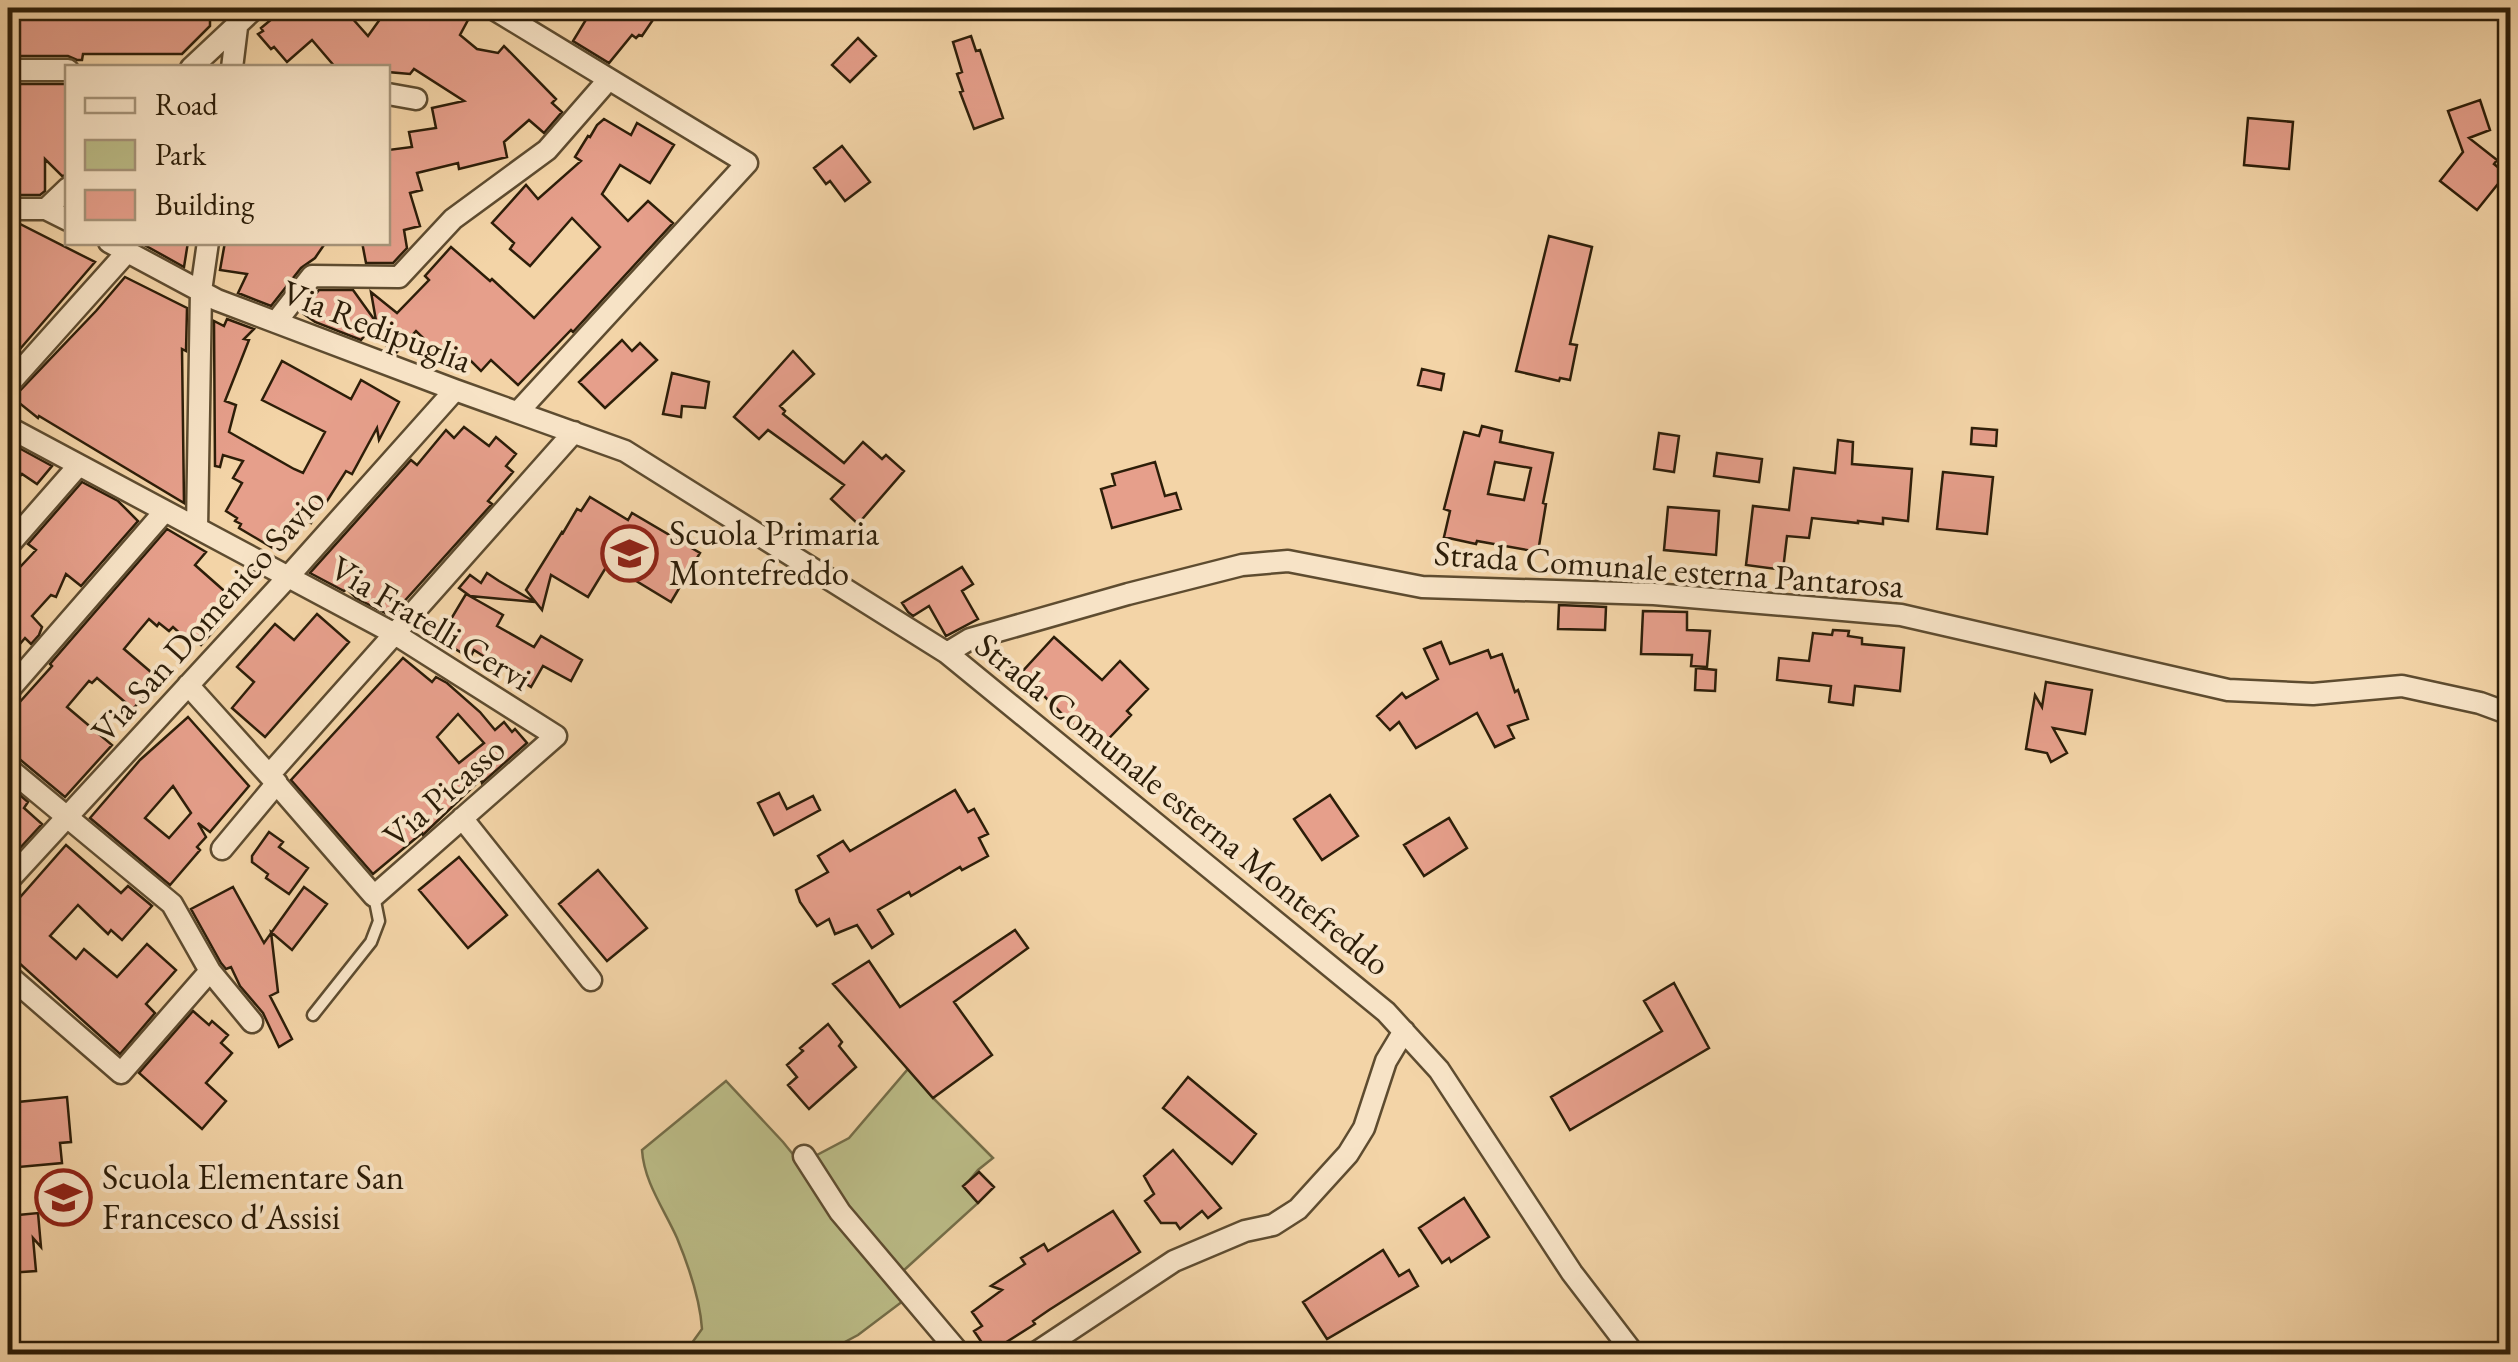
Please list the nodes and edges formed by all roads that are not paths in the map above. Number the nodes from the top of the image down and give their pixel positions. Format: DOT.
graph roads {
  1 [pos="256,8"];
  2 [pos="492,8"];
  3 [pos="239,16"];
  4 [pos="194,65"];
  5 [pos="232,65"];
  6 [pos="8,70"];
  7 [pos="65,70"];
  8 [pos="609,79"];
  9 [pos="390,94"];
  10 [pos="416,99"];
  11 [pos="65,191"];
  12 [pos="8,209"];
  13 [pos="46,209"];
  14 [pos="65,218"];
  15 [pos="208,245"];
  16 [pos="118,247"];
  17 [pos="201,292"];
  18 [pos="276,322"];
  19 [pos="8,385"];
  20 [pos="455,390"];
  21 [pos="518,412"];
  22 [pos="8,426"];
  23 [pos="574,432"];
  24 [pos="80,465"];
  25 [pos="165,511"];
  26 [pos="197,528"];
  27 [pos="8,546"];
  28 [pos="288,577"];
  29 [pos="396,634"];
  30 [pos="946,653"];
  31 [pos="188,685"];
  32 [pos="8,691"];
  33 [pos="2510,714"];
  34 [pos="556,736"];
  35 [pos="8,768"];
  36 [pos="273,779"];
  37 [pos="67,817"];
  38 [pos="462,818"];
  39 [pos="222,849"];
  40 [pos="8,881"];
  41 [pos="374,896"];
  42 [pos="210,971"];
  43 [pos="8,975"];
  44 [pos="591,980"];
  45 [pos="313,1015"];
  46 [pos="252,1022"];
  47 [pos="1404,1031"];
  48 [pos="804,1156"];
  49 [pos="960,1354"];
  50 [pos="1034,1354"];
  51 [pos="1634,1354"];
  1 -- 3 [label="street"];
  2 -- 8 [label="street"];
  3 -- 4 [label="street"];
  3 -- 5 [label="street"];
  6 -- 7 [label="street"];
  8 -- 18 [label="street"];
  8 -- 21 [label="street"];
  9 -- 10 [label="street"];
  11 -- 13 [label="street"];
  12 -- 13 [label="street"];
  13 -- 14 [label="street"];
  15 -- 17 [label="street"];
  16 -- 17 [label="street, Via Redipuglia"];
  16 -- 19 [label="street"];
  17 -- 18 [label="street, Via Redipuglia"];
  17 -- 26 [label="street"];
  18 -- 20 [label="street, Via Redipuglia"];
  20 -- 21 [label="street, Via Redipuglia"];
  20 -- 28 [label="street, Via San Domenico Savio"];
  21 -- 23 [label="street, Via Redipuglia"];
  22 -- 24 [label="street, Via Fratelli Cervi"];
  23 -- 29 [label="street"];
  23 -- 30 [label="street, Strada Comunale esterna Montefreddo"];
  24 -- 25 [label="street, Via Fratelli Cervi"];
  24 -- 27 [label="street"];
  25 -- 26 [label="street, Via Fratelli Cervi"];
  25 -- 32 [label="street"];
  26 -- 28 [label="street, Via Fratelli Cervi"];
  28 -- 29 [label="street, Via Fratelli Cervi"];
  28 -- 31 [label="street, Via San Domenico Savio"];
  29 -- 34 [label="street, Via Fratelli Cervi"];
  29 -- 36 [label="street"];
  30 -- 33 [label="street, Strada Comunale esterna Pantarosa"];
  30 -- 47 [label="street, Strada Comunale esterna Montefreddo"];
  31 -- 36 [label="street"];
  31 -- 37 [label="street, Via San Domenico Savio"];
  34 -- 38 [label="street, Via Picasso"];
  35 -- 37 [label="street"];
  36 -- 39 [label="street"];
  36 -- 41 [label="street"];
  37 -- 40 [label="street, Via San Domenico Savio"];
  37 -- 42 [label="street"];
  38 -- 41 [label="street, Via Picasso"];
  38 -- 44 [label="street"];
  41 -- 45 [label="lane"];
  42 -- 43 [label="street"];
  42 -- 46 [label="street"];
  47 -- 50 [label="street"];
  47 -- 51 [label="street, Strada Comunale esterna Montefreddo"];
  48 -- 49 [label="street"];
}
